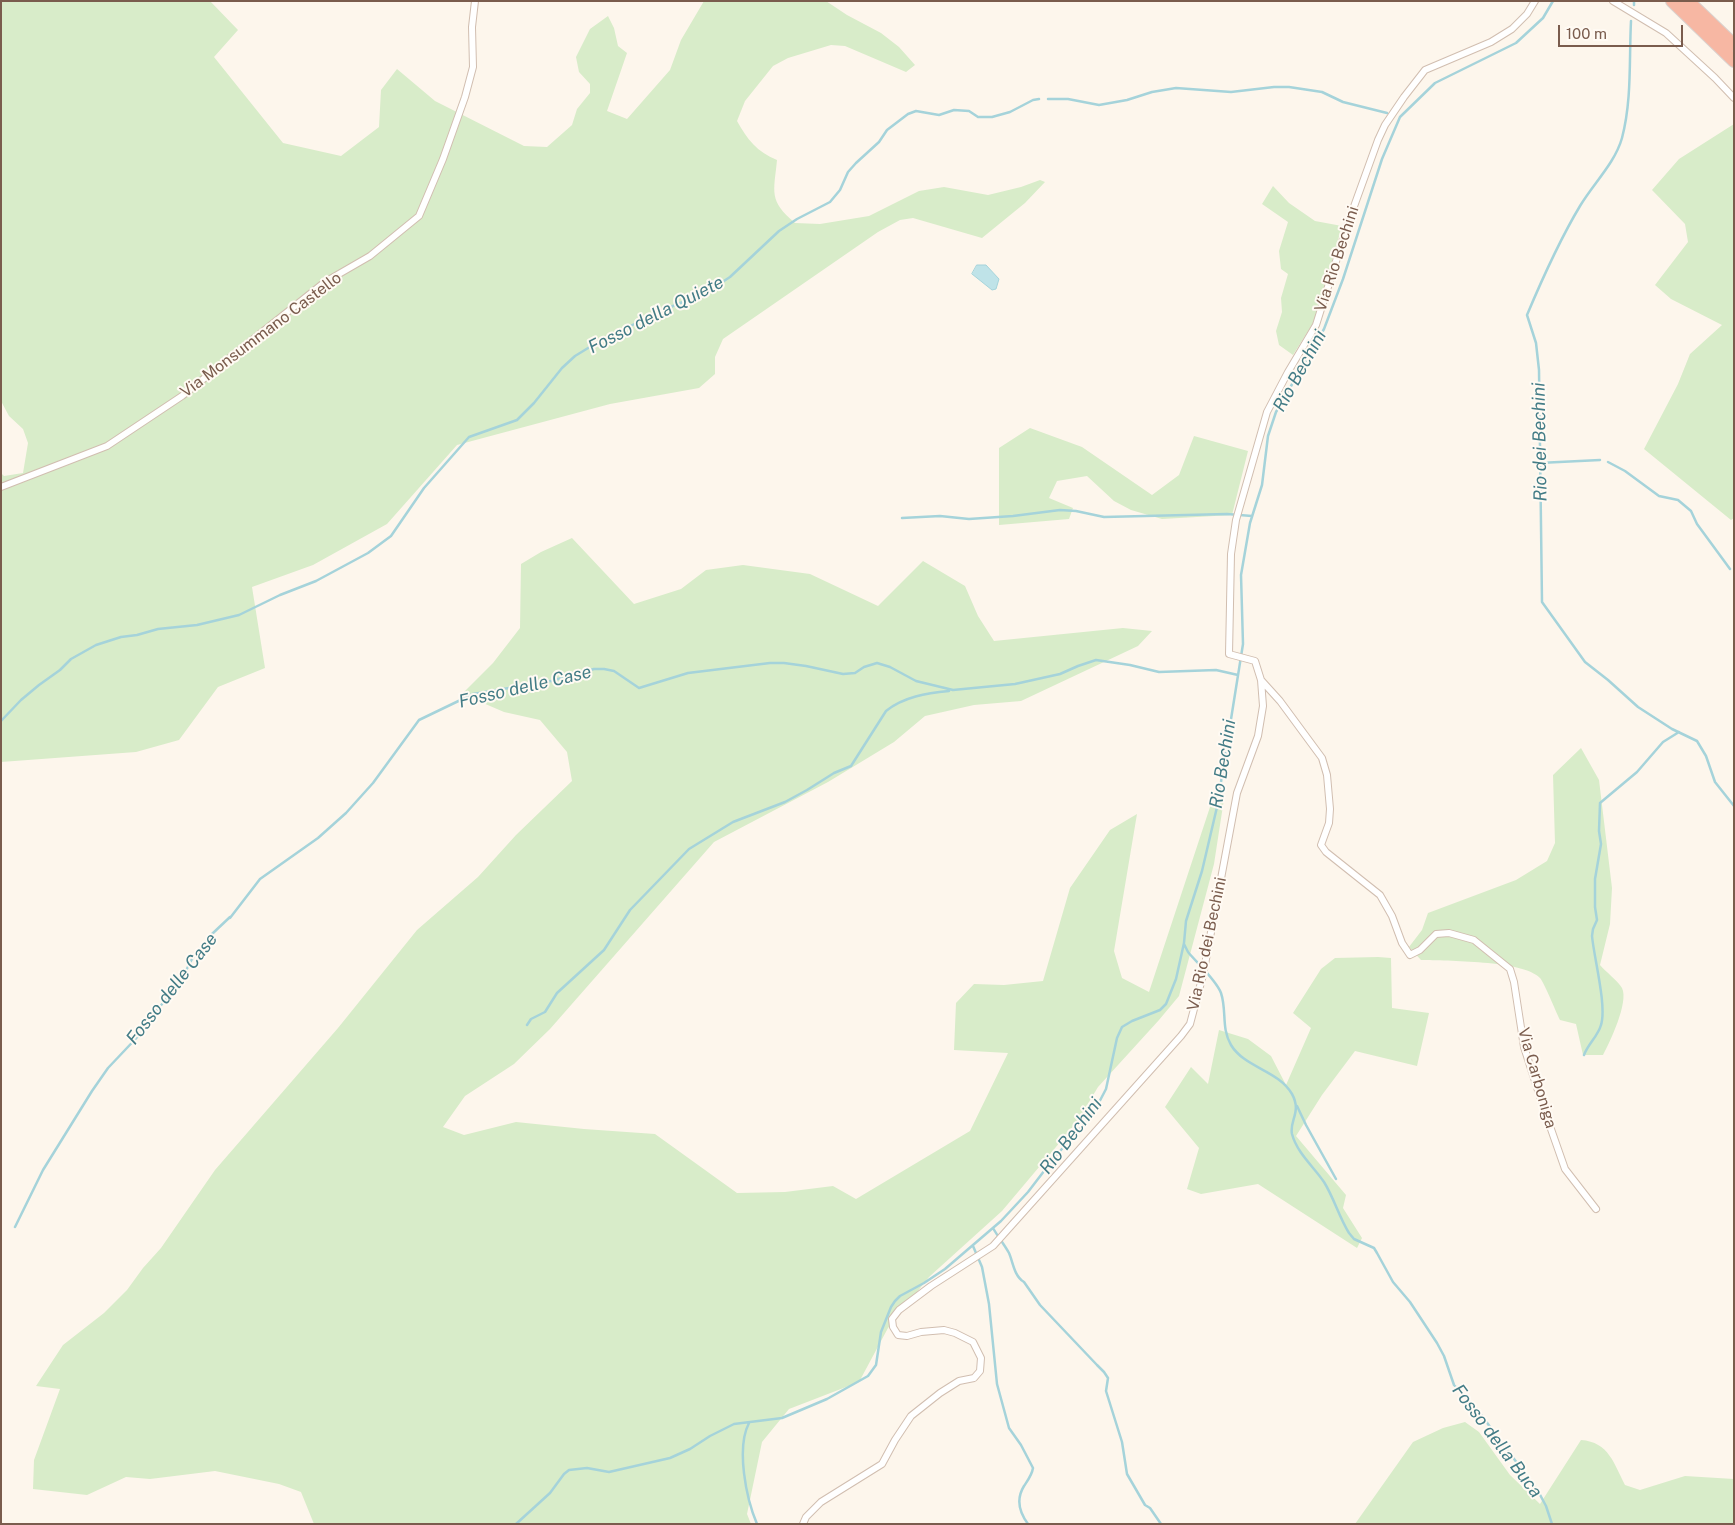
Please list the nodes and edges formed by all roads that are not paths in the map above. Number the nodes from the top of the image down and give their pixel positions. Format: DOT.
graph roads {
  1 [pos="476,1"];
  2 [pos="1535,1"];
  3 [pos="1613,1"];
  4 [pos="1672,1"];
  5 [pos="1688,1"];
  6 [pos="1734,45"];
  7 [pos="1734,61"];
  8 [pos="1734,98"];
  9 [pos="1,487"];
  10 [pos="1245,658"];
  11 [pos="1261,680"];
  12 [pos="1596,1208"];
  13 [pos="803,1524"];
  1 -- 9 [label="street, Via Monsummano Castello"];
  2 -- 10 [label="street, Via Rio Bechini"];
  3 -- 8 [label="street"];
  4 -- 7 [label="highway"];
  5 -- 6 [label="highway"];
  10 -- 11 [label="street, Via Rio dei Bechini"];
  11 -- 12 [label="street, Via Carboniga"];
  11 -- 13 [label="street, Via Rio dei Bechini"];
}
